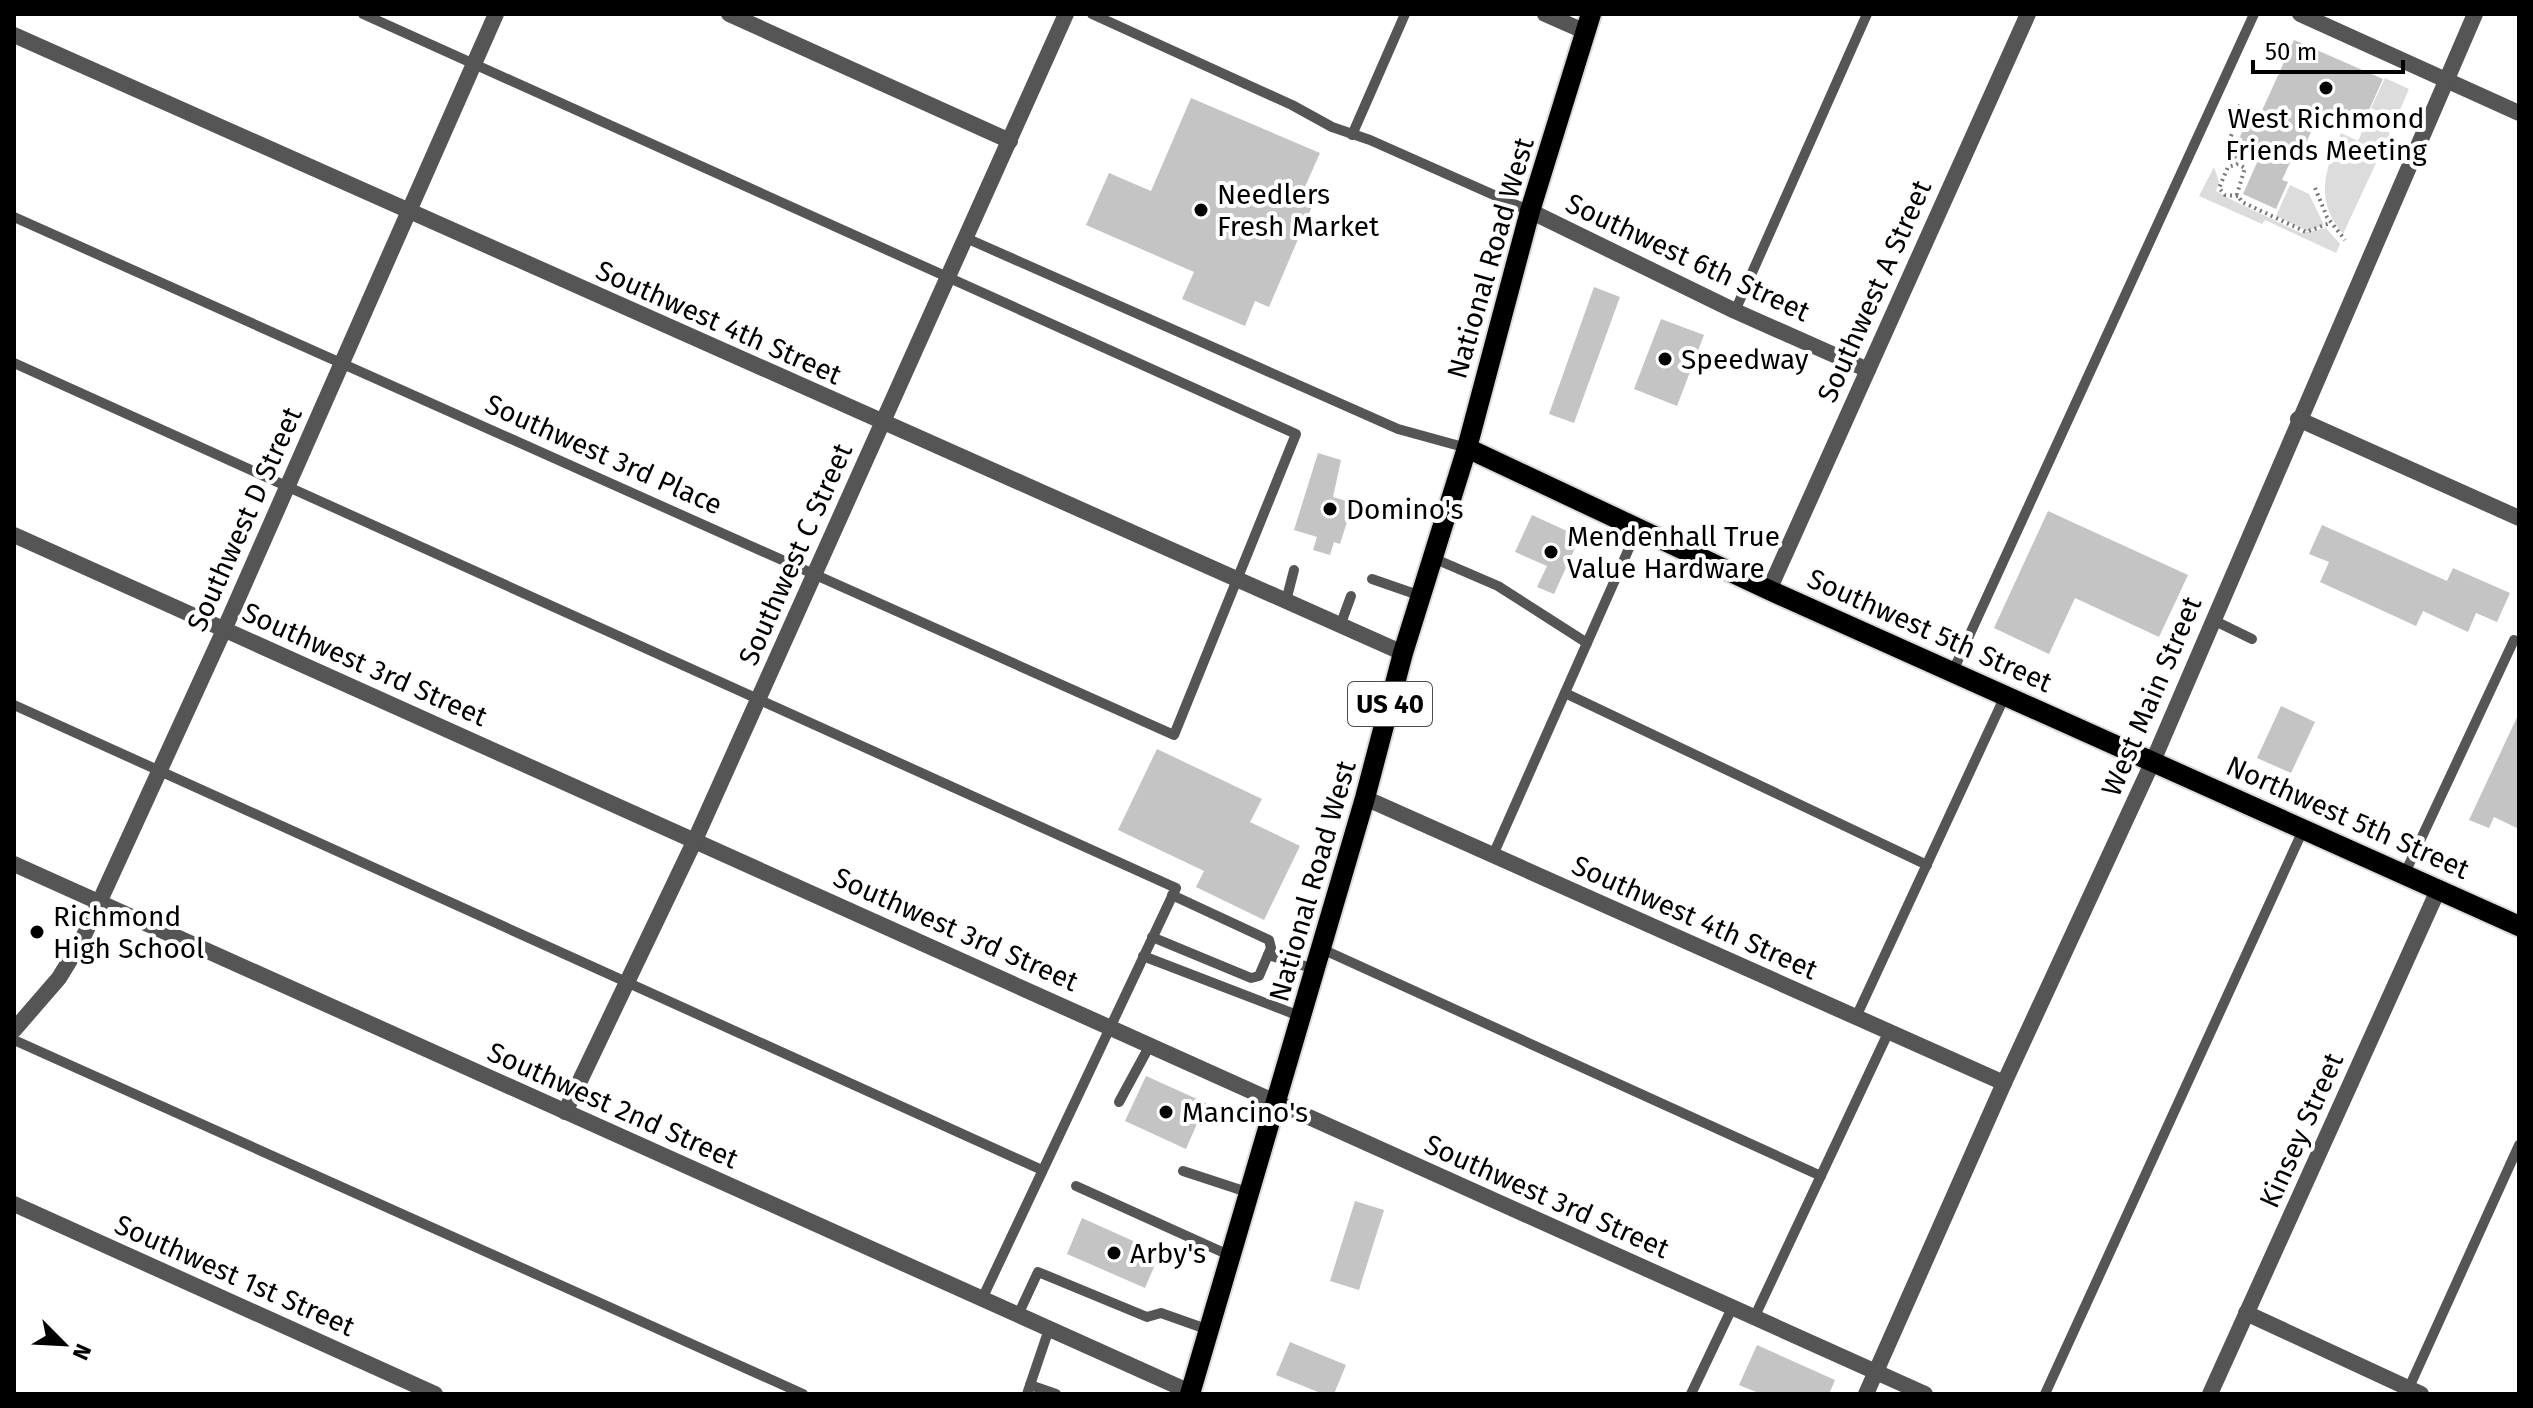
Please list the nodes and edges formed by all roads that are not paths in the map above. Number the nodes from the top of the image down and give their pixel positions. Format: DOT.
graph roads {
  1 [pos="363,14"];
  2 [pos="496,14"];
  3 [pos="729,14"];
  4 [pos="1066,14"];
  5 [pos="1092,14"];
  6 [pos="1405,14"];
  7 [pos="1545,14"];
  8 [pos="1867,14"];
  9 [pos="2028,14"];
  10 [pos="2254,14"];
  11 [pos="2300,14"];
  12 [pos="2475,14"];
  13 [pos="1588,23"];
  14 [pos="14,35"];
  15 [pos="474,64"];
  16 [pos="2446,79"];
  17 [pos="2519,113"];
  18 [pos="1352,135"];
  19 [pos="1010,141"];
  20 [pos="1530,211"];
  21 [pos="409,212"];
  22 [pos="14,217"];
  23 [pos="966,238"];
  24 [pos="948,277"];
  25 [pos="1735,311"];
  26 [pos="14,363"];
  27 [pos="342,363"];
  28 [pos="1868,370"];
  29 [pos="2298,419"];
  30 [pos="883,423"];
  31 [pos="1467,448"];
  32 [pos="287,487"];
  33 [pos="1392,508"];
  34 [pos="1445,518"];
  35 [pos="2519,518"];
  36 [pos="1638,528"];
  37 [pos="14,535"];
  38 [pos="1433,558"];
  39 [pos="1294,570"];
  40 [pos="814,575"];
  41 [pos="1372,579"];
  42 [pos="1237,580"];
  43 [pos="1769,590"];
  44 [pos="1351,596"];
  45 [pos="1421,596"];
  46 [pos="1286,601"];
  47 [pos="2213,620"];
  48 [pos="1340,626"];
  49 [pos="224,630"];
  50 [pos="2252,639"];
  51 [pos="2514,640"];
  52 [pos="1587,643"];
  53 [pos="1403,653"];
  54 [pos="1953,671"];
  55 [pos="1565,693"];
  56 [pos="2006,695"];
  57 [pos="758,699"];
  58 [pos="14,705"];
  59 [pos="2153,761"];
  60 [pos="159,771"];
  61 [pos="1365,798"];
  62 [pos="2304,828"];
  63 [pos="695,840"];
  64 [pos="1493,855"];
  65 [pos="14,864"];
  66 [pos="1927,865"];
  67 [pos="2405,873"];
  68 [pos="2439,888"];
  69 [pos="1172,895"];
  70 [pos="98,901"];
  71 [pos="2519,926"];
  72 [pos="1152,937"];
  73 [pos="1322,949"];
  74 [pos="1268,955"];
  75 [pos="1143,956"];
  76 [pos="1315,969"];
  77 [pos="627,983"];
  78 [pos="1302,1017"];
  79 [pos="1856,1017"];
  80 [pos="1110,1027"];
  81 [pos="14,1030"];
  82 [pos="1889,1031"];
  83 [pos="14,1040"];
  84 [pos="1150,1045"];
  85 [pos="2004,1083"];
  86 [pos="1119,1102"];
  87 [pos="1277,1103"];
  88 [pos="565,1112"];
  89 [pos="2519,1145"];
  90 [pos="1042,1170"];
  91 [pos="1183,1171"];
  92 [pos="1821,1176"];
  93 [pos="1076,1186"];
  94 [pos="1250,1193"];
  95 [pos="14,1204"];
  96 [pos="1231,1256"];
  97 [pos="982,1299"];
  98 [pos="1732,1308"];
  99 [pos="2246,1313"];
  100 [pos="1018,1315"];
  101 [pos="1754,1318"];
  102 [pos="1049,1329"];
  103 [pos="1209,1330"];
  104 [pos="1876,1373"];
  105 [pos="1029,1390"];
  106 [pos="2412,1392"];
  107 [pos="1190,1393"];
  108 [pos="435,1394"];
  109 [pos="803,1394"];
  110 [pos="1056,1394"];
  111 [pos="1691,1394"];
  112 [pos="1866,1394"];
  113 [pos="1925,1394"];
  114 [pos="2045,1394"];
  115 [pos="2210,1394"];
  1 -- 15 [label="lane"];
  2 -- 15 [label="street, Southwest D Street"];
  3 -- 19 [label="street"];
  4 -- 19 [label="street, Southwest C Street"];
  5 -- 18 [label="lane"];
  6 -- 18 [label="lane"];
  7 -- 13 [label="street"];
  8 -- 25 [label="lane"];
  9 -- 28 [label="street, Southwest A Street"];
  10 -- 54 [label="lane"];
  11 -- 16 [label="street"];
  12 -- 16 [label="street, West Main Street"];
  13 -- 20 [label="main road, National Road West / US 40"];
  14 -- 21 [label="street, Southwest 4th Street"];
  15 -- 21 [label="street, Southwest D Street"];
  15 -- 24 [label="lane"];
  16 -- 17 [label="street"];
  16 -- 29 [label="street, West Main Street"];
  18 -- 20 [label="lane"];
  19 -- 23 [label="street, Southwest C Street"];
  20 -- 25 [label="street, Southwest 6th Street"];
  20 -- 31 [label="main road, National Road West / US 40"];
  21 -- 27 [label="street, Southwest D Street"];
  21 -- 30 [label="street, Southwest 4th Street"];
  22 -- 27 [label="lane, Southwest 3rd Place"];
  23 -- 24 [label="street, Southwest C Street"];
  23 -- 31 [label="lane"];
  24 -- 30 [label="street, Southwest C Street"];
  24 -- 42 [label="lane"];
  25 -- 28 [label="street, Southwest 6th Street"];
  26 -- 32 [label="lane"];
  27 -- 32 [label="street, Southwest D Street"];
  27 -- 40 [label="lane, Southwest 3rd Place"];
  28 -- 43 [label="street, Southwest A Street"];
  29 -- 35 [label="street"];
  29 -- 47 [label="street, West Main Street"];
  30 -- 40 [label="street, Southwest C Street"];
  30 -- 42 [label="street, Southwest 4th Street"];
  31 -- 34 [label="main road, National Road West / US 40"];
  31 -- 36 [label="main road, Southwest 5th Street"];
  32 -- 49 [label="street, Southwest D Street"];
  32 -- 57 [label="lane"];
  33 -- 34 [label="lane"];
  34 -- 38 [label="main road, National Road West / US 40"];
  36 -- 43 [label="main road, Southwest 5th Street"];
  36 -- 52 [label="lane"];
  37 -- 49 [label="street, Southwest 3rd Street"];
  38 -- 45 [label="main road, National Road West / US 40"];
  38 -- 52 [label="lane"];
  39 -- 46 [label="lane"];
  40 -- 42 [label="lane, Southwest 3rd Place"];
  40 -- 57 [label="street, Southwest C Street"];
  41 -- 45 [label="lane"];
  42 -- 46 [label="street, Southwest 4th Street"];
  43 -- 54 [label="main road, Southwest 5th Street"];
  44 -- 48 [label="lane"];
  45 -- 53 [label="main road, National Road West / US 40"];
  46 -- 48 [label="street, Southwest 4th Street"];
  47 -- 50 [label="lane"];
  47 -- 59 [label="street, West Main Street"];
  48 -- 53 [label="street, Southwest 4th Street"];
  49 -- 60 [label="street, Southwest D Street"];
  49 -- 63 [label="street, Southwest 3rd Street"];
  51 -- 67 [label="lane"];
  52 -- 55 [label="lane"];
  53 -- 61 [label="main road, National Road West / US 40"];
  54 -- 56 [label="main road, Southwest 5th Street"];
  55 -- 64 [label="lane"];
  55 -- 66 [label="lane"];
  56 -- 59 [label="main road, Southwest 5th Street"];
  56 -- 66 [label="lane"];
  57 -- 63 [label="street, Southwest C Street"];
  57 -- 69 [label="lane"];
  58 -- 60 [label="lane"];
  59 -- 62 [label="main road, Northwest 5th Street"];
  59 -- 85 [label="street, West Main Street"];
  60 -- 70 [label="street, Southwest D Street"];
  60 -- 77 [label="lane"];
  61 -- 64 [label="street, Southwest 4th Street"];
  61 -- 73 [label="main road, National Road West / US 40"];
  62 -- 67 [label="main road, Northwest 5th Street"];
  62 -- 114 [label="lane"];
  63 -- 77 [label="street, Southwest C Street"];
  63 -- 80 [label="street, Southwest 3rd Street"];
  64 -- 79 [label="street, Southwest 4th Street"];
  65 -- 70 [label="street, Southwest 2nd Street"];
  66 -- 79 [label="lane"];
  67 -- 68 [label="main road, Northwest 5th Street"];
  68 -- 71 [label="main road, Northwest 5th Street"];
  68 -- 99 [label="street, Kinsey Street"];
  69 -- 72 [label="lane"];
  69 -- 74 [label="lane"];
  70 -- 81 [label="street, Southwest D Street"];
  70 -- 88 [label="street, Southwest 2nd Street"];
  72 -- 74 [label="lane"];
  72 -- 75 [label="lane"];
  73 -- 76 [label="main road, National Road West / US 40"];
  73 -- 92 [label="lane"];
  74 -- 76 [label="lane"];
  75 -- 78 [label="lane"];
  75 -- 80 [label="lane"];
  76 -- 78 [label="main road, National Road West / US 40"];
  77 -- 88 [label="street, Southwest C Street"];
  77 -- 90 [label="lane"];
  78 -- 87 [label="main road, National Road West / US 40"];
  79 -- 82 [label="street, Southwest 4th Street"];
  80 -- 84 [label="street, Southwest 3rd Street"];
  80 -- 90 [label="lane"];
  82 -- 85 [label="street, Southwest 4th Street"];
  82 -- 92 [label="lane"];
  83 -- 109 [label="lane"];
  84 -- 86 [label="lane"];
  84 -- 87 [label="street, Southwest 3rd Street"];
  85 -- 104 [label="street, West Main Street"];
  87 -- 94 [label="main road, National Road West / US 40"];
  87 -- 98 [label="street, Southwest 3rd Street"];
  88 -- 97 [label="street, Southwest 2nd Street"];
  89 -- 106 [label="lane"];
  90 -- 97 [label="lane"];
  91 -- 94 [label="lane"];
  92 -- 101 [label="lane"];
  93 -- 96 [label="lane"];
  94 -- 96 [label="main road, National Road West / US 40"];
  95 -- 108 [label="street, Southwest 1st Street"];
  96 -- 103 [label="main road, National Road West / US 40"];
  97 -- 100 [label="street, Southwest 2nd Street"];
  98 -- 101 [label="street, Southwest 3rd Street"];
  98 -- 111 [label="lane"];
  99 -- 106 [label="street"];
  99 -- 115 [label="street, Kinsey Street"];
  100 -- 102 [label="street, Southwest 2nd Street"];
  100 -- 103 [label="lane"];
  101 -- 104 [label="street, Southwest 3rd Street"];
  102 -- 105 [label="lane"];
  102 -- 107 [label="street, Southwest 2nd Street"];
  103 -- 107 [label="main road, National Road West / US 40"];
  104 -- 112 [label="street, West Main Street"];
  104 -- 113 [label="street, Southwest 3rd Street"];
  105 -- 110 [label="lane"];
}
